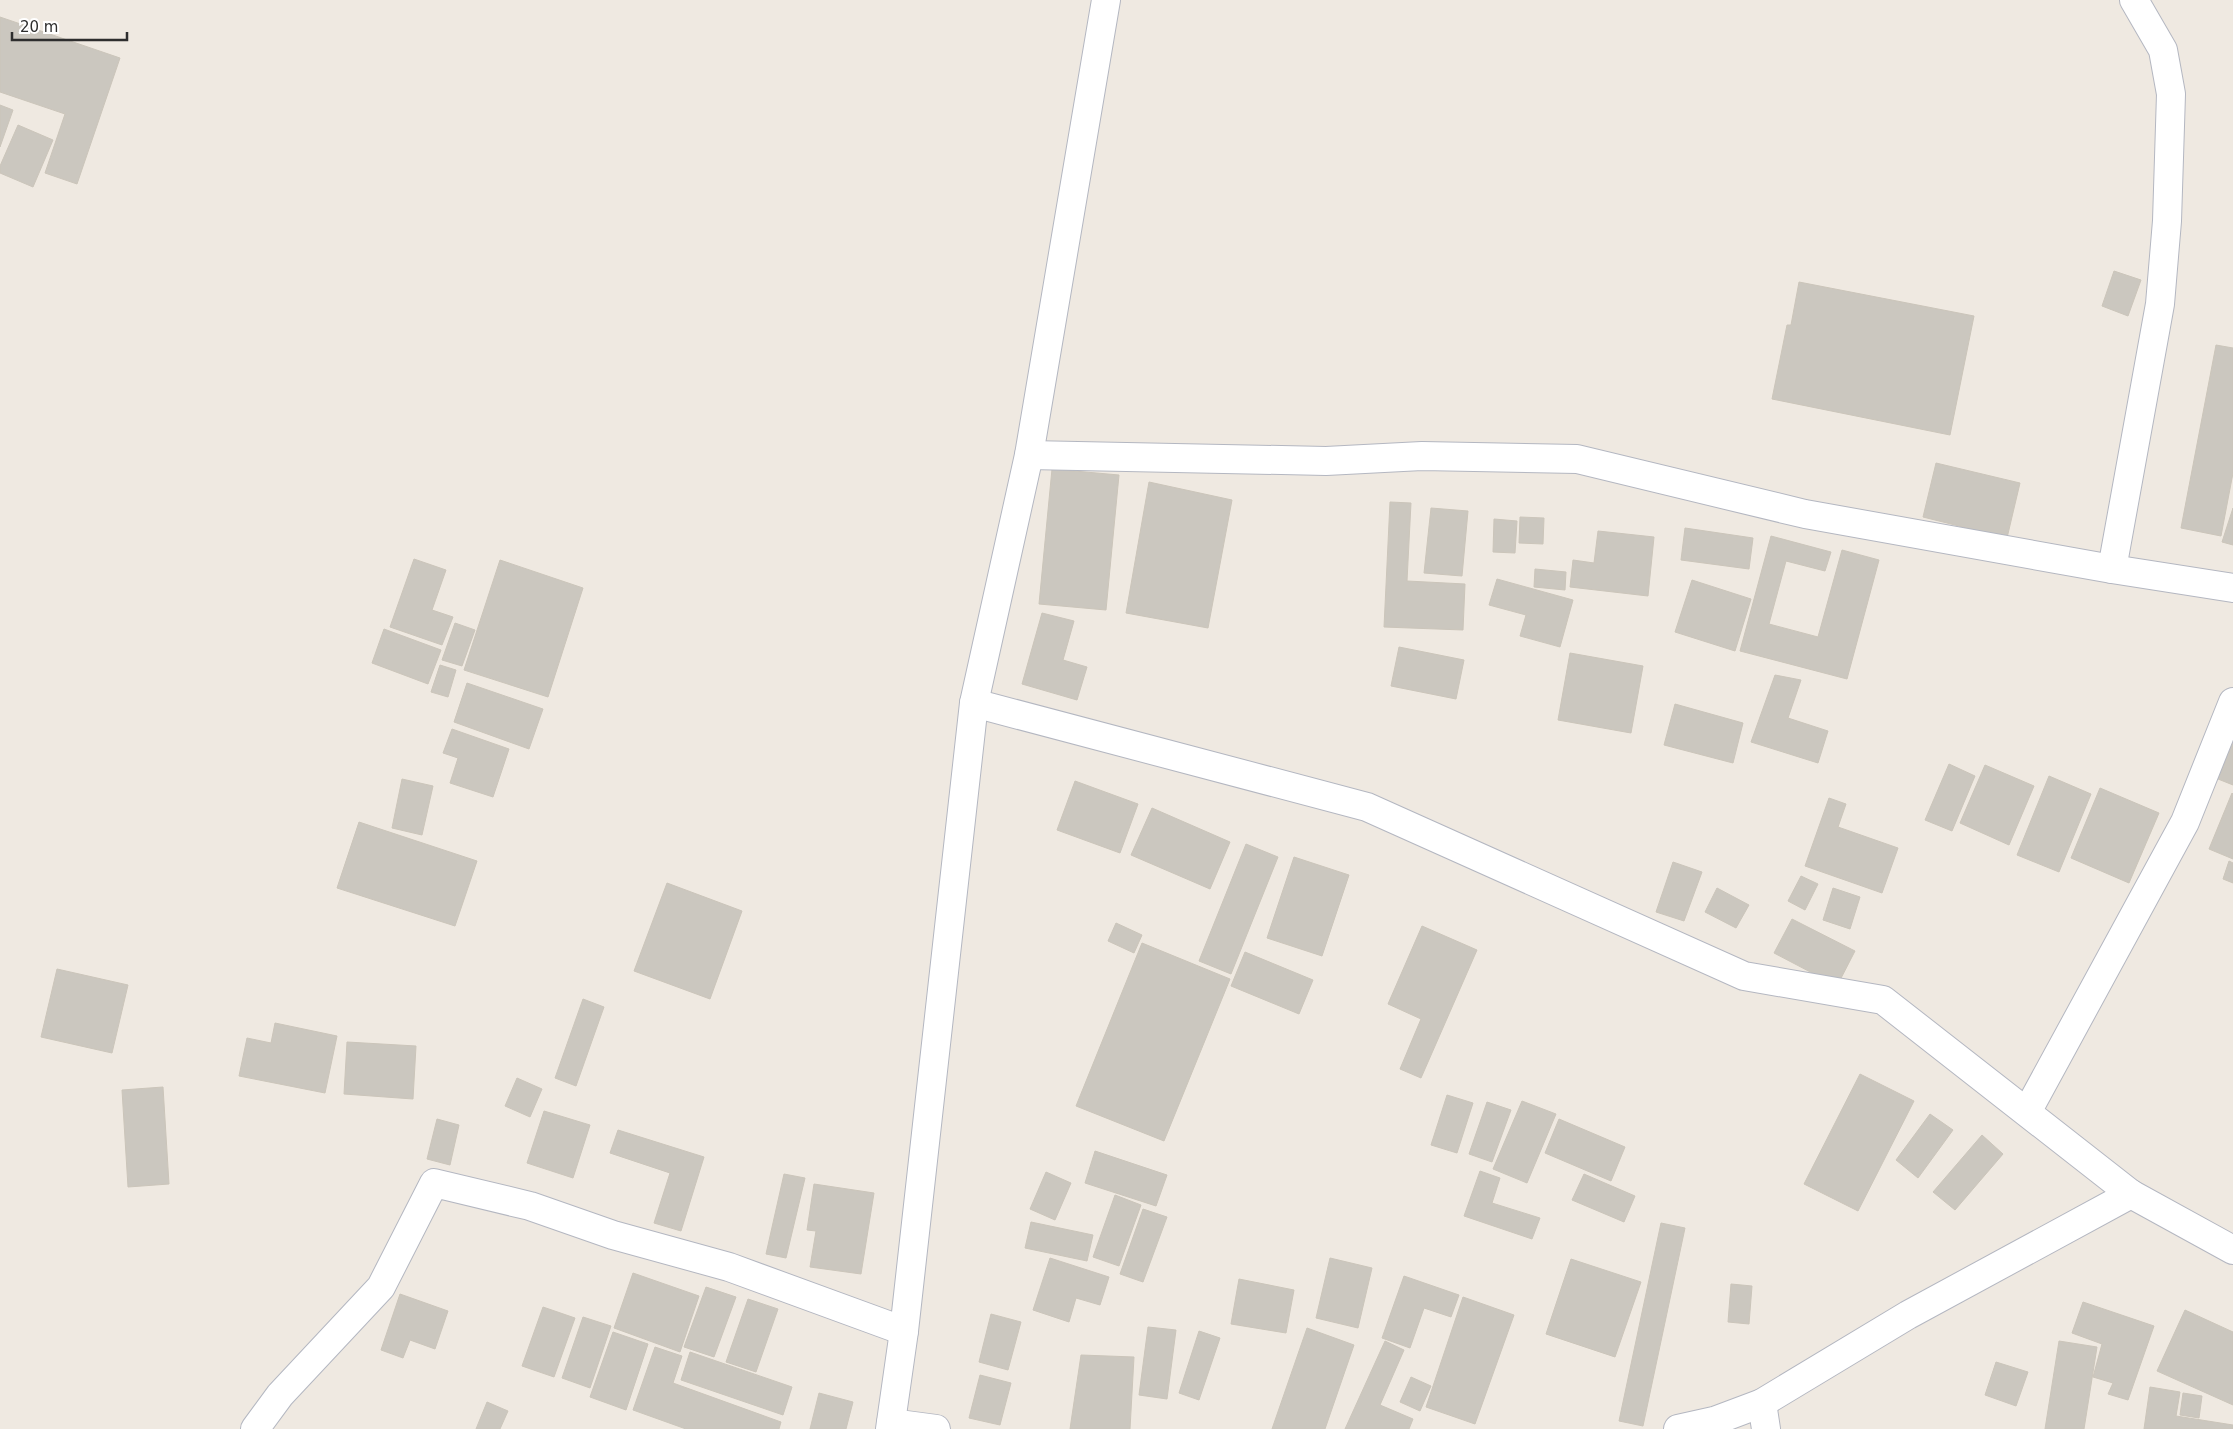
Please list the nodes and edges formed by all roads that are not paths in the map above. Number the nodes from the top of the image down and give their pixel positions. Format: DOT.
graph roads {
  1 [pos="1106,0"];
  2 [pos="2134,0"];
  3 [pos="1029,455"];
  4 [pos="2112,569"];
  5 [pos="2233,588"];
  6 [pos="2233,702"];
  7 [pos="974,703"];
  8 [pos="2027,1112"];
  9 [pos="2131,1194"];
  10 [pos="2233,1250"];
  11 [pos="904,1331"];
  12 [pos="1764,1416"];
  13 [pos="890,1426"];
  14 [pos="255,1429"];
  15 [pos="936,1429"];
  16 [pos="1678,1429"];
  1 -- 3 [label="street"];
  2 -- 4 [label="street"];
  3 -- 4 [label="street"];
  3 -- 7 [label="street"];
  4 -- 5 [label="street"];
  6 -- 8 [label="street"];
  7 -- 8 [label="street"];
  7 -- 11 [label="street"];
  8 -- 9 [label="street"];
  9 -- 10 [label="street"];
  9 -- 12 [label="street"];
  11 -- 13 [label="street"];
  11 -- 14 [label="street"];
  12 -- 16 [label="street"];
  13 -- 15 [label="street"];
}
